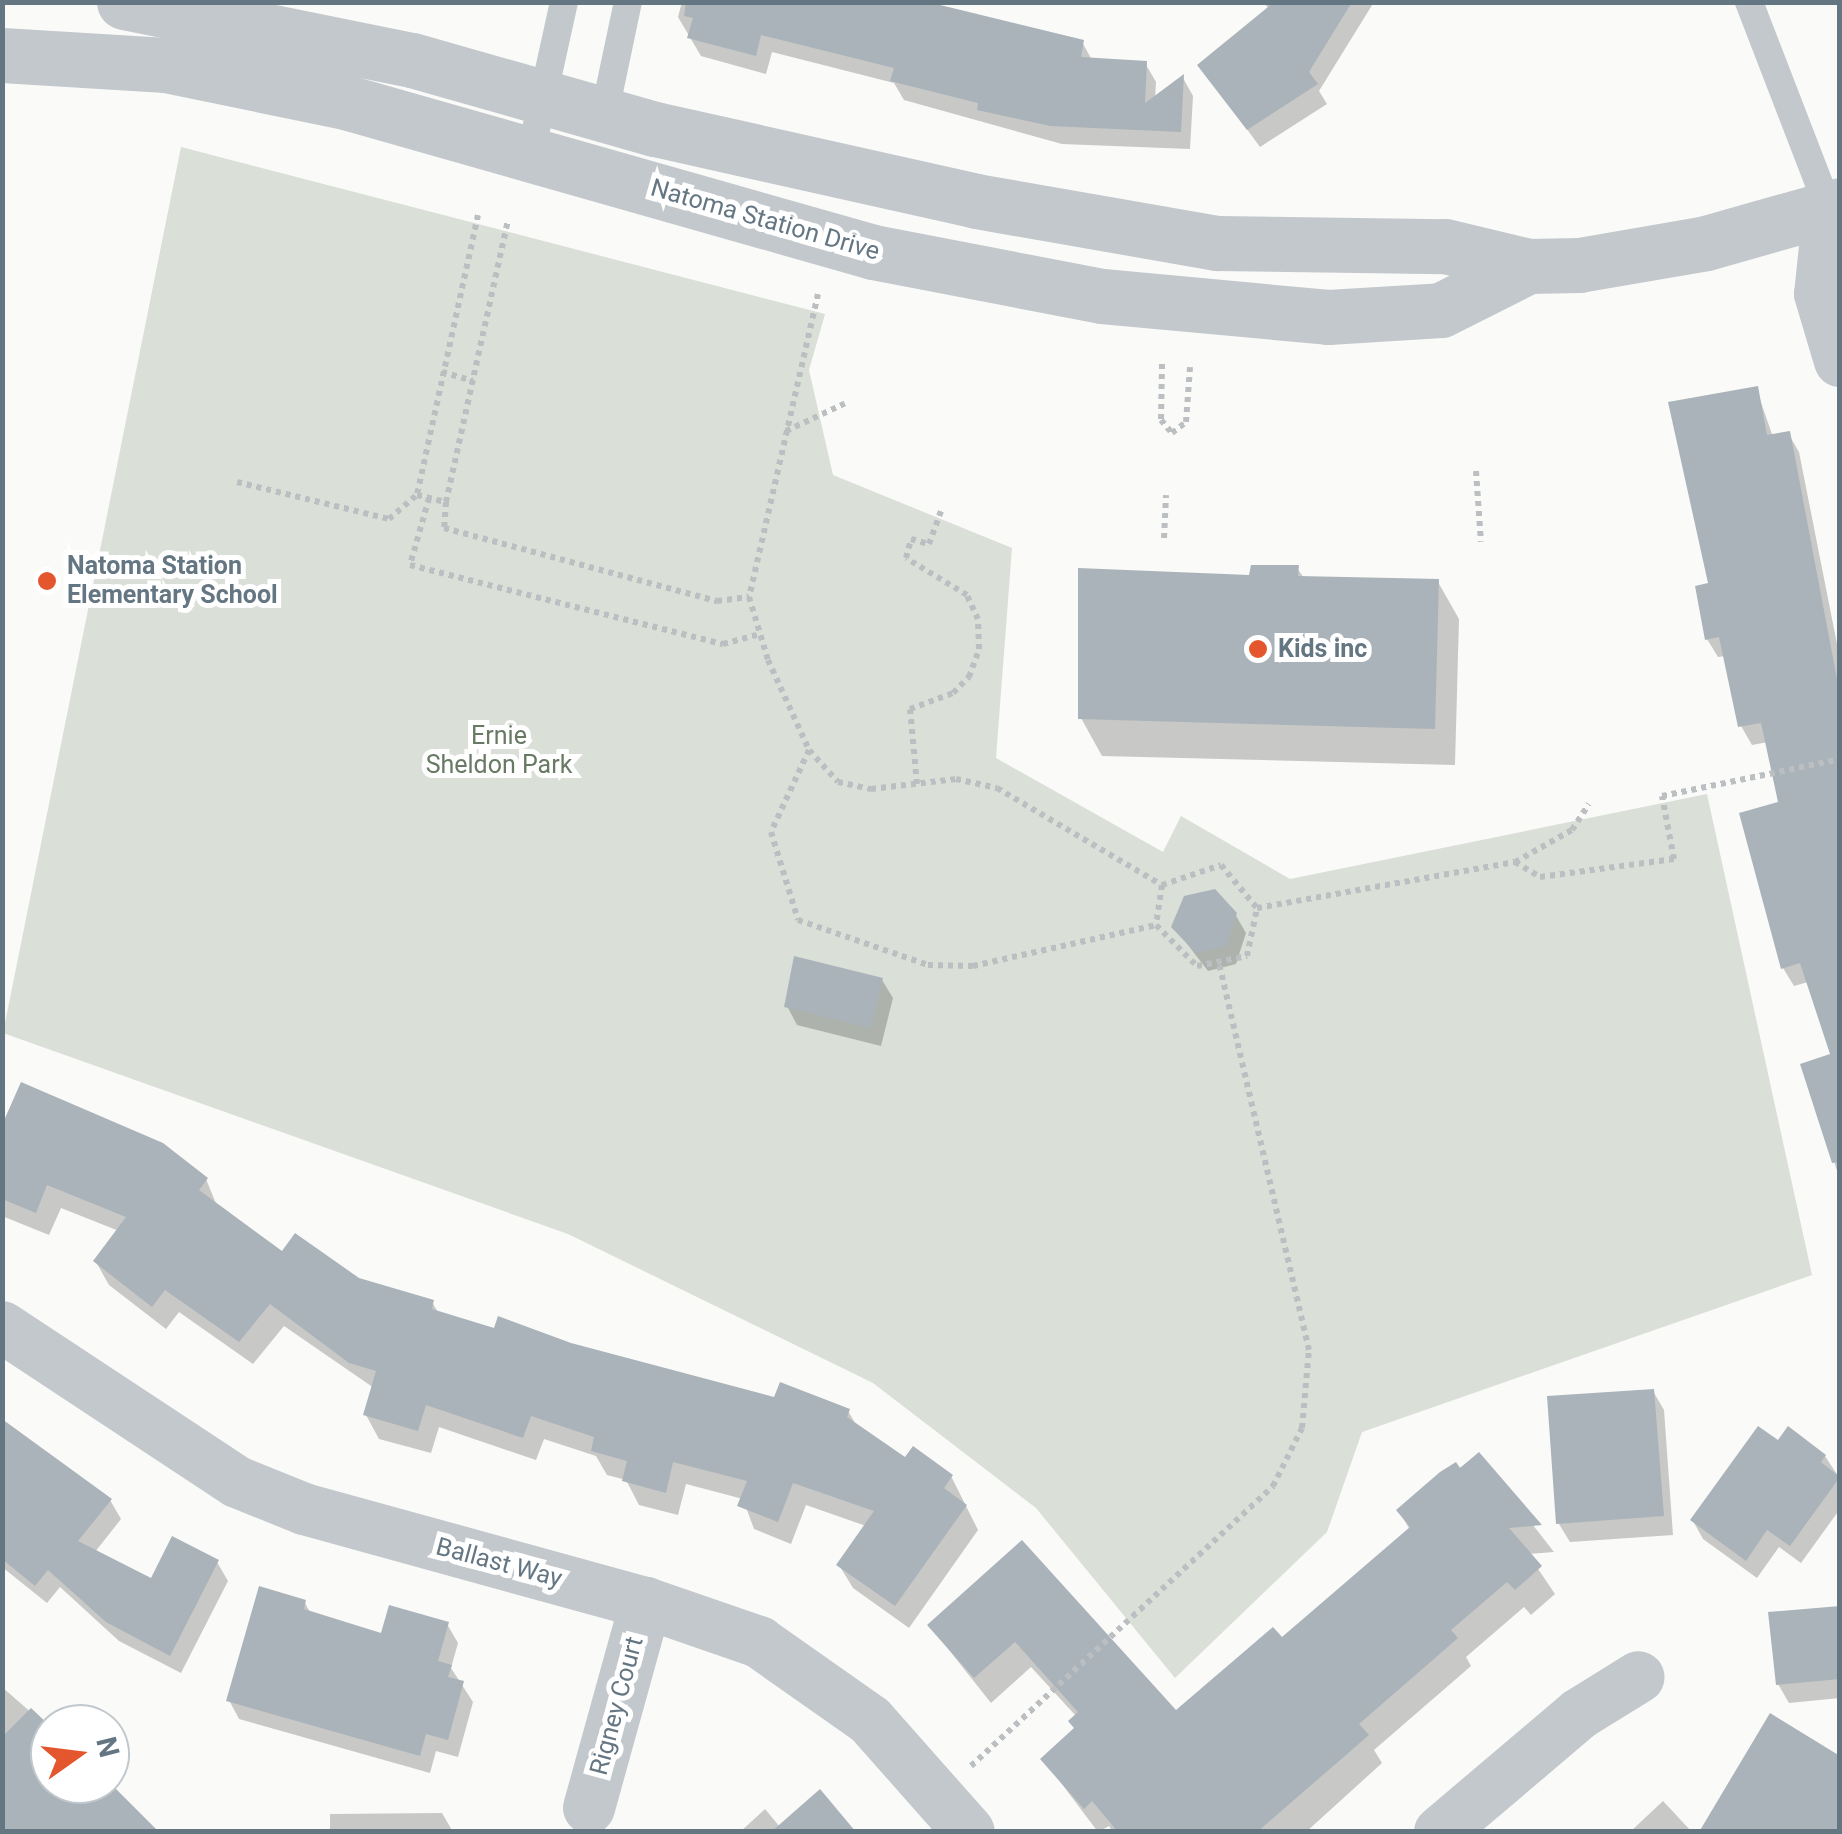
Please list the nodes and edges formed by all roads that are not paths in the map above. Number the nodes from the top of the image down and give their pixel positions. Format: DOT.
graph roads {
  1 [pos="124,2"];
  2 [pos="564,2"];
  3 [pos="628,2"];
  4 [pos="1749,2"];
  5 [pos="2,55"];
  6 [pos="544,96"];
  7 [pos="604,115"];
  8 [pos="531,152"];
  9 [pos="593,171"];
  10 [pos="1836,210"];
  11 [pos="1528,266"];
  12 [pos="1840,362"];
  13 [pos="2,1327"];
  14 [pos="646,1603"];
  15 [pos="1639,1677"];
  16 [pos="589,1808"];
  17 [pos="953,1814"];
  18 [pos="1440,1832"];
  1 -- 6 [label="street, Natoma Station Drive"];
  2 -- 6 [label="lane"];
  3 -- 7 [label="lane"];
  4 -- 10 [label="lane"];
  5 -- 8 [label="street, Natoma Station Drive"];
  6 -- 7 [label="street, Natoma Station Drive"];
  6 -- 8 [label="lane"];
  7 -- 9 [label="lane"];
  7 -- 11 [label="street, Natoma Station Drive"];
  8 -- 9 [label="street, Natoma Station Drive"];
  9 -- 11 [label="street, Natoma Station Drive"];
  10 -- 11 [label="street, Natoma Station Drive"];
  10 -- 12 [label="street"];
  13 -- 14 [label="street, Ballast Way"];
  14 -- 16 [label="street, Rigney Court"];
  14 -- 17 [label="street, Ballast Way"];
  15 -- 18 [label="street"];
}
